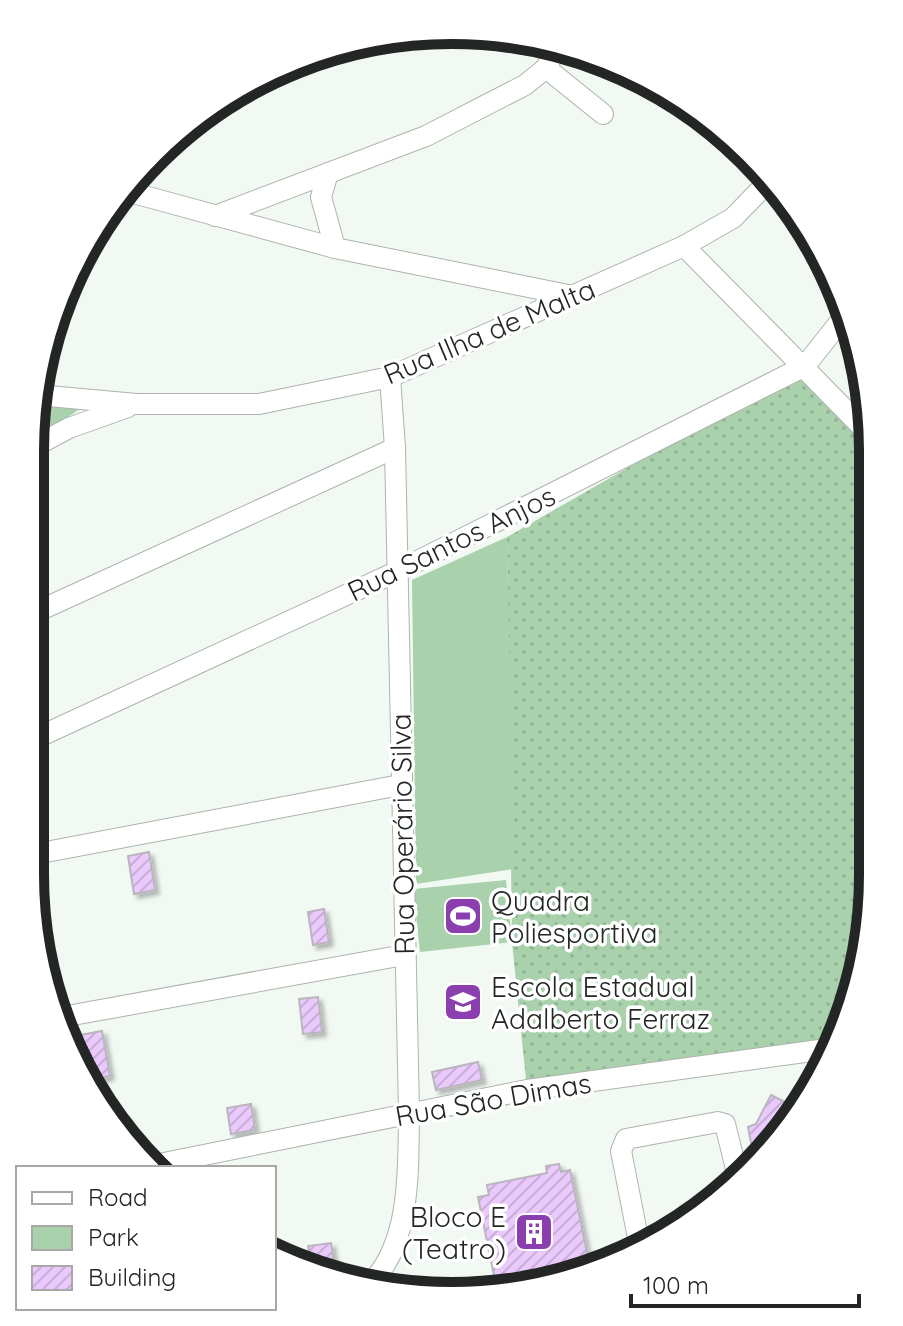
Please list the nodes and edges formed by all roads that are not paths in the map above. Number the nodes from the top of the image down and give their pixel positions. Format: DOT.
graph roads {
  1 [pos="551,59"];
  2 [pos="603,114"];
  3 [pos="328,173"];
  4 [pos="762,188"];
  5 [pos="136,194"];
  6 [pos="215,216"];
  7 [pos="684,246"];
  8 [pos="335,248"];
  9 [pos="573,296"];
  10 [pos="838,324"];
  11 [pos="805,366"];
  12 [pos="390,377"];
  13 [pos="47,396"];
  14 [pos="136,404"];
  15 [pos="858,422"];
  16 [pos="44,441"];
  17 [pos="395,448"];
  18 [pos="398,571"];
  19 [pos="44,608"];
  20 [pos="44,734"];
  21 [pos="400,785"];
  22 [pos="44,852"];
  23 [pos="404,955"];
  24 [pos="70,1016"];
  25 [pos="819,1050"];
  26 [pos="409,1112"];
  27 [pos="163,1163"];
  28 [pos="736,1167"];
  29 [pos="638,1237"];
  30 [pos="376,1275"];
  1 -- 2 [label="street"];
  1 -- 3 [label="street"];
  3 -- 6 [label="street"];
  3 -- 8 [label="street"];
  4 -- 7 [label="street, Rua Ilha de Malta"];
  5 -- 6 [label="street"];
  6 -- 8 [label="street"];
  7 -- 9 [label="street, Rua Ilha de Malta"];
  7 -- 11 [label="street"];
  8 -- 9 [label="street"];
  9 -- 12 [label="street, Rua Ilha de Malta"];
  10 -- 11 [label="street, Rua Santos Anjos"];
  11 -- 15 [label="street"];
  11 -- 18 [label="street, Rua Santos Anjos"];
  12 -- 14 [label="street, Rua Ilha de Malta"];
  12 -- 17 [label="street, Rua Operário Silva"];
  13 -- 14 [label="street, Rua Ilha de Malta"];
  14 -- 16 [label="street"];
  17 -- 18 [label="street, Rua Operário Silva"];
  17 -- 19 [label="street"];
  18 -- 20 [label="street, Rua Santos Anjos"];
  18 -- 21 [label="street, Rua Operário Silva"];
  21 -- 22 [label="street"];
  21 -- 23 [label="street, Rua Operário Silva"];
  23 -- 24 [label="street"];
  23 -- 26 [label="street, Rua Operário Silva"];
  25 -- 26 [label="street, Rua São Dimas"];
  26 -- 27 [label="street, Rua São Dimas"];
  26 -- 30 [label="street, Rua Operário Silva"];
  28 -- 29 [label="street"];
}
